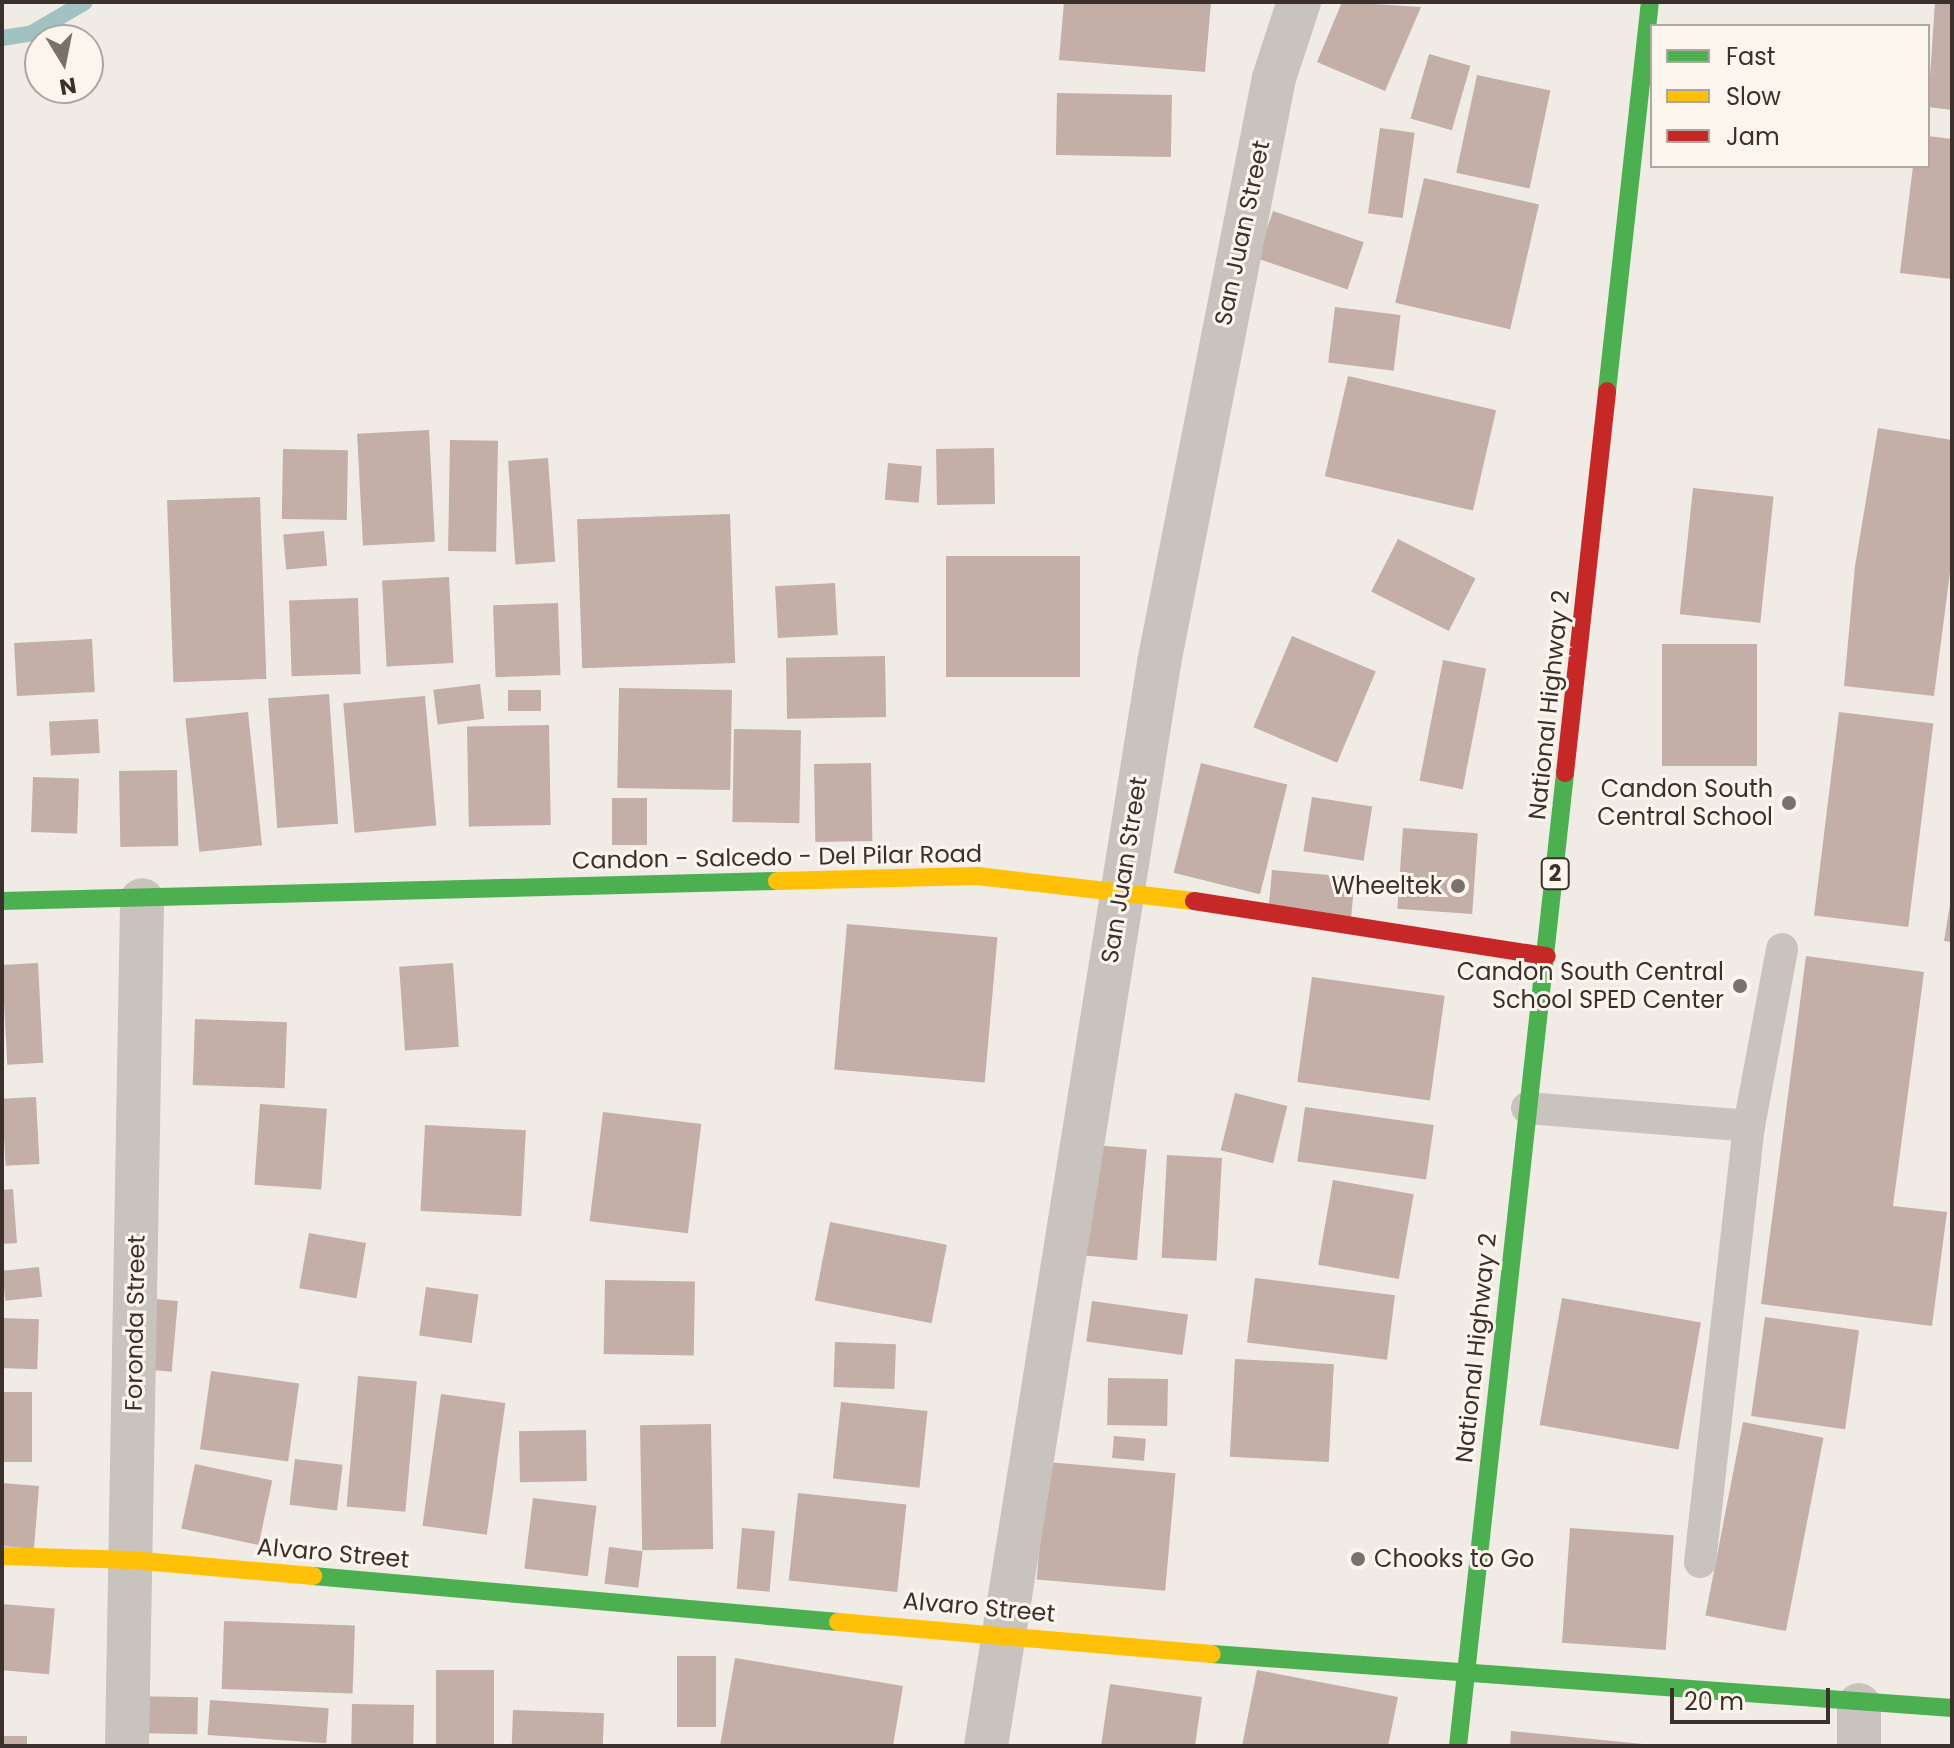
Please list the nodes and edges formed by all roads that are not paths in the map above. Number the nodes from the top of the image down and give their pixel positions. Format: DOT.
graph roads {
  1 [pos="1299,2"];
  2 [pos="1650,2"];
  3 [pos="1120,889"];
  4 [pos="142,900"];
  5 [pos="2,901"];
  6 [pos="1782,949"];
  7 [pos="1547,956"];
  8 [pos="1527,1108"];
  9 [pos="1749,1126"];
  10 [pos="2,1556"];
  11 [pos="131,1560"];
  12 [pos="1700,1562"];
  13 [pos="1003,1633"];
  14 [pos="1463,1676"];
  15 [pos="1952,1708"];
  16 [pos="1859,1726"];
  17 [pos="127,1746"];
  18 [pos="986,1746"];
  19 [pos="1458,1746"];
  1 -- 3 [label="street, San Juan Street"];
  2 -- 7 [label="main road, National Highway 2 / 2"];
  3 -- 4 [label="main road, Candon - Salcedo - Del Pilar Road"];
  3 -- 7 [label="main road, Candon - Salcedo - Del Pilar Road"];
  3 -- 13 [label="street, San Juan Street"];
  4 -- 5 [label="main road, Candon - Salcedo - Del Pilar Road"];
  4 -- 11 [label="street, Foronda Street"];
  6 -- 9 [label="lane"];
  7 -- 8 [label="main road, National Highway 2 / 2"];
  8 -- 9 [label="lane"];
  8 -- 14 [label="main road, National Highway 2 / 2"];
  9 -- 12 [label="lane"];
  10 -- 11 [label="main road, Alvaro Street"];
  11 -- 13 [label="main road, Alvaro Street"];
  11 -- 17 [label="street, Foronda Street"];
  13 -- 14 [label="main road, Alvaro Street"];
  13 -- 18 [label="street, San Juan Street"];
  14 -- 16 [label="main road, Alvaro Street"];
  14 -- 19 [label="main road, National Highway 2 / 2"];
  15 -- 16 [label="main road, Alvaro Street"];
}
